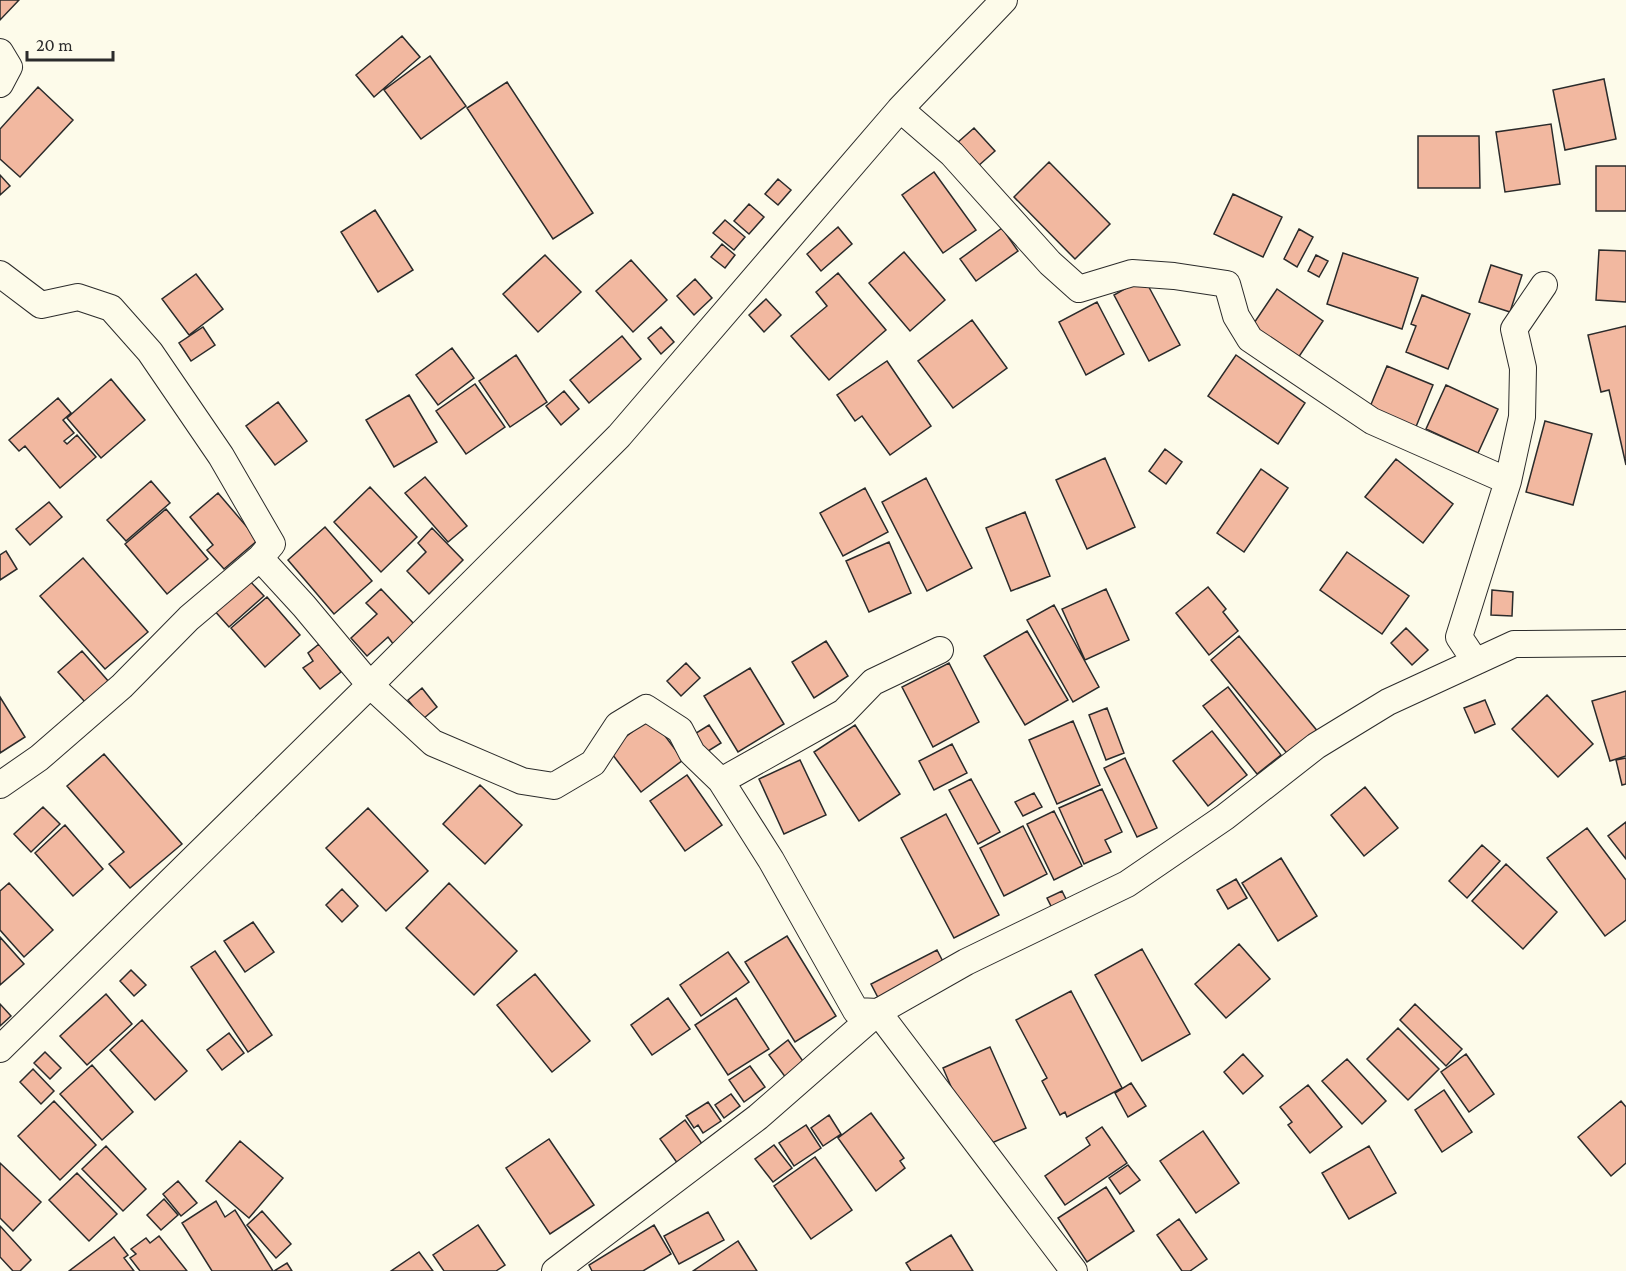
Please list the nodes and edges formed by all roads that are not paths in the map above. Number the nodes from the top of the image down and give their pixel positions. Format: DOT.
graph roads {
  1 [pos="1004,0"];
  2 [pos="0,52"];
  3 [pos="0,84"];
  4 [pos="900,109"];
  5 [pos="0,274"];
  6 [pos="1544,285"];
  7 [pos="1508,482"];
  8 [pos="260,558"];
  9 [pos="1626,643"];
  10 [pos="940,650"];
  11 [pos="1475,661"];
  12 [pos="370,686"];
  13 [pos="721,781"];
  14 [pos="0,785"];
  15 [pos="878,1012"];
  16 [pos="0,1049"];
  17 [pos="555,1271"];
  18 [pos="1074,1271"];
  1 -- 4 [label="street"];
  2 -- 3 [label="street"];
  4 -- 7 [label="street"];
  4 -- 12 [label="street"];
  5 -- 8 [label="street"];
  6 -- 7 [label="street"];
  7 -- 11 [label="street"];
  8 -- 12 [label="street"];
  8 -- 14 [label="street"];
  9 -- 11 [label="street"];
  10 -- 13 [label="street"];
  11 -- 15 [label="street"];
  12 -- 13 [label="street"];
  12 -- 16 [label="street"];
  13 -- 15 [label="street"];
  15 -- 17 [label="street"];
  15 -- 18 [label="street"];
}
